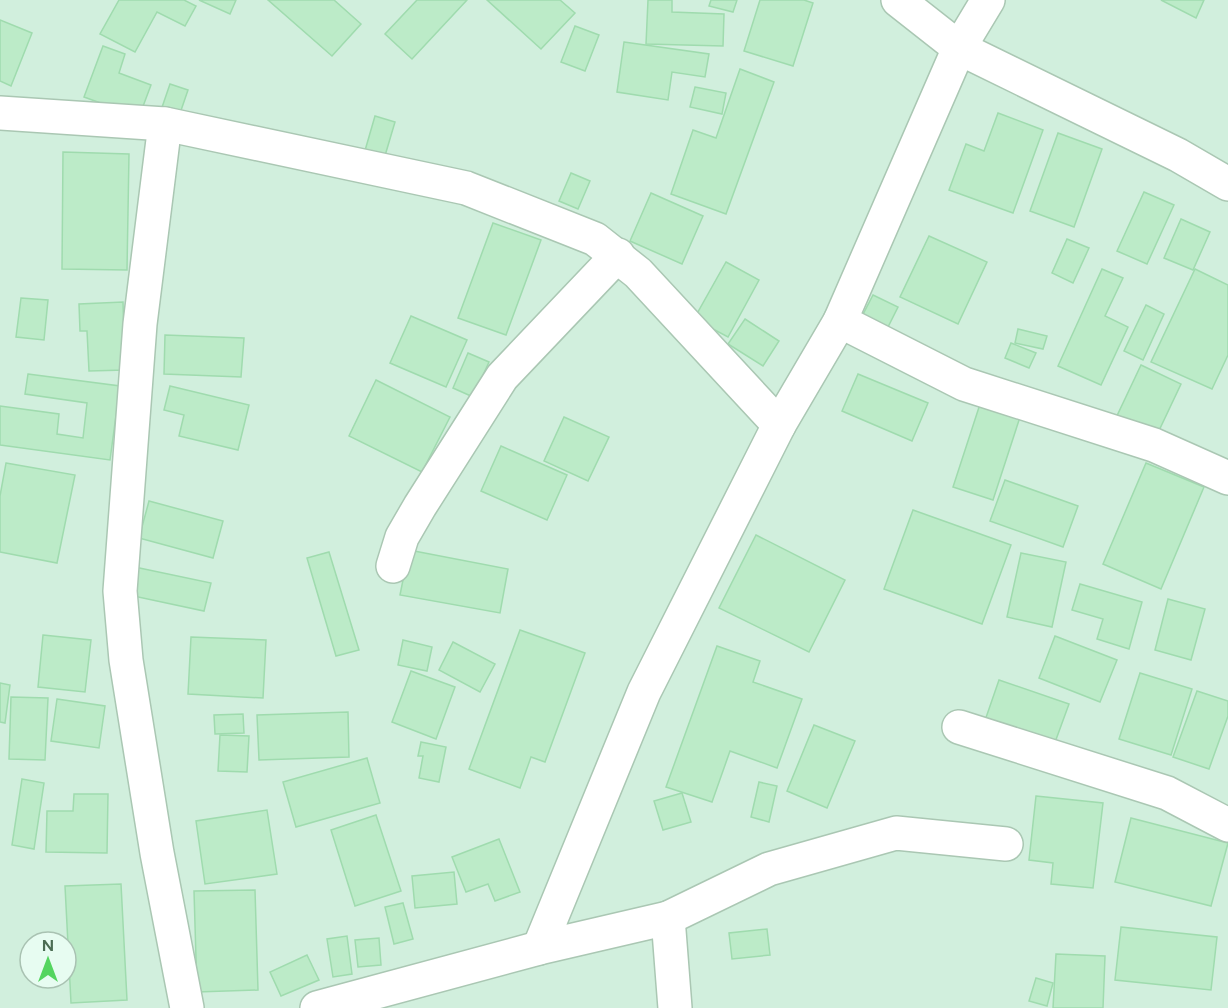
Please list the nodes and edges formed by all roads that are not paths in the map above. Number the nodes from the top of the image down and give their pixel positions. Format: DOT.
graph roads {
  1 [pos="898,0"];
  2 [pos="988,0"];
  3 [pos="959,48"];
  4 [pos="0,113"];
  5 [pos="165,124"];
  6 [pos="1228,184"];
  7 [pos="618,255"];
  8 [pos="840,321"];
  9 [pos="779,425"];
  10 [pos="1228,478"];
  11 [pos="393,566"];
  12 [pos="959,727"];
  13 [pos="1228,825"];
  14 [pos="1006,844"];
  15 [pos="668,918"];
  16 [pos="539,948"];
  17 [pos="187,1008"];
  18 [pos="317,1008"];
  19 [pos="675,1008"];
  1 -- 3 [label="street"];
  2 -- 3 [label="street"];
  3 -- 6 [label="street"];
  3 -- 8 [label="street"];
  4 -- 5 [label="street"];
  5 -- 7 [label="street"];
  5 -- 17 [label="street"];
  7 -- 9 [label="street"];
  7 -- 11 [label="street"];
  8 -- 9 [label="street"];
  8 -- 10 [label="street"];
  9 -- 16 [label="street"];
  12 -- 13 [label="street"];
  14 -- 15 [label="street"];
  15 -- 16 [label="street"];
  15 -- 19 [label="street"];
  16 -- 18 [label="street"];
}
